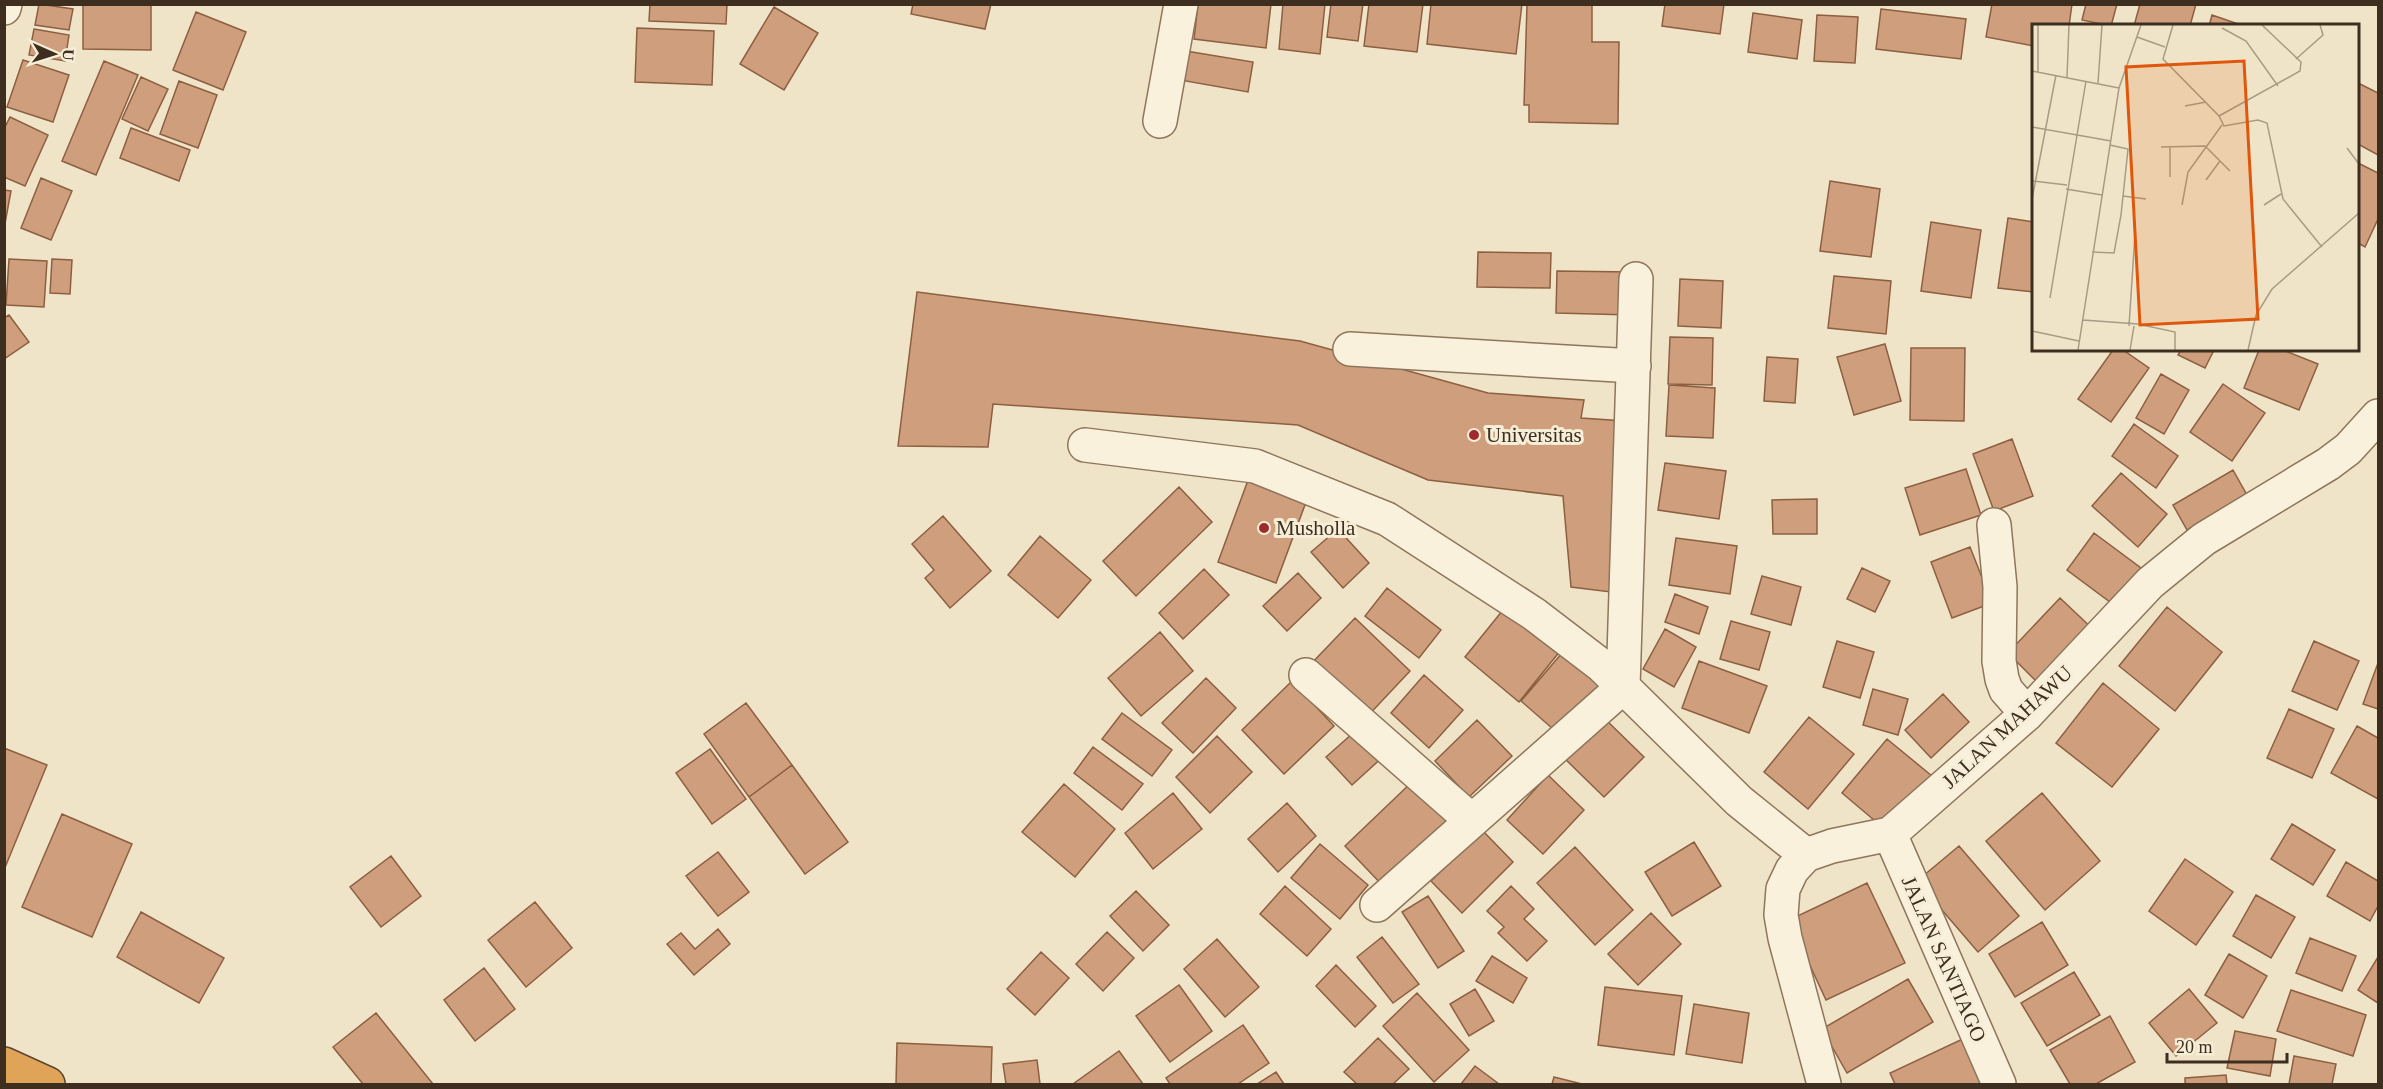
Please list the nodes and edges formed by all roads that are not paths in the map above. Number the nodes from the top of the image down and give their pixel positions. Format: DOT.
graph roads {
  1 [pos="1181,4"];
  2 [pos="1160,121"];
  3 [pos="1636,279"];
  4 [pos="1350,349"];
  5 [pos="1634,366"];
  6 [pos="2379,416"];
  7 [pos="1085,445"];
  8 [pos="1994,525"];
  9 [pos="1306,675"];
  10 [pos="1623,687"];
  11 [pos="2026,714"];
  12 [pos="1472,820"];
  13 [pos="1890,834"];
  14 [pos="1806,855"];
  15 [pos="1377,905"];
  16 [pos="4,1064"];
  17 [pos="48,1084"];
  18 [pos="1824,1084"];
  19 [pos="1999,1084"];
  1 -- 2 [label="street"];
  3 -- 5 [label="street"];
  4 -- 5 [label="street"];
  5 -- 10 [label="street"];
  6 -- 11 [label="street, JALAN MAHAWU"];
  7 -- 10 [label="street"];
  8 -- 11 [label="street"];
  9 -- 12 [label="street"];
  10 -- 12 [label="street"];
  10 -- 14 [label="street"];
  11 -- 13 [label="street, JALAN MAHAWU"];
  12 -- 15 [label="street"];
  13 -- 14 [label="street, JALAN MAHAWU"];
  13 -- 19 [label="street, JALAN SANTIAGO"];
  14 -- 18 [label="street"];
  16 -- 17 [label="highway"];
}
